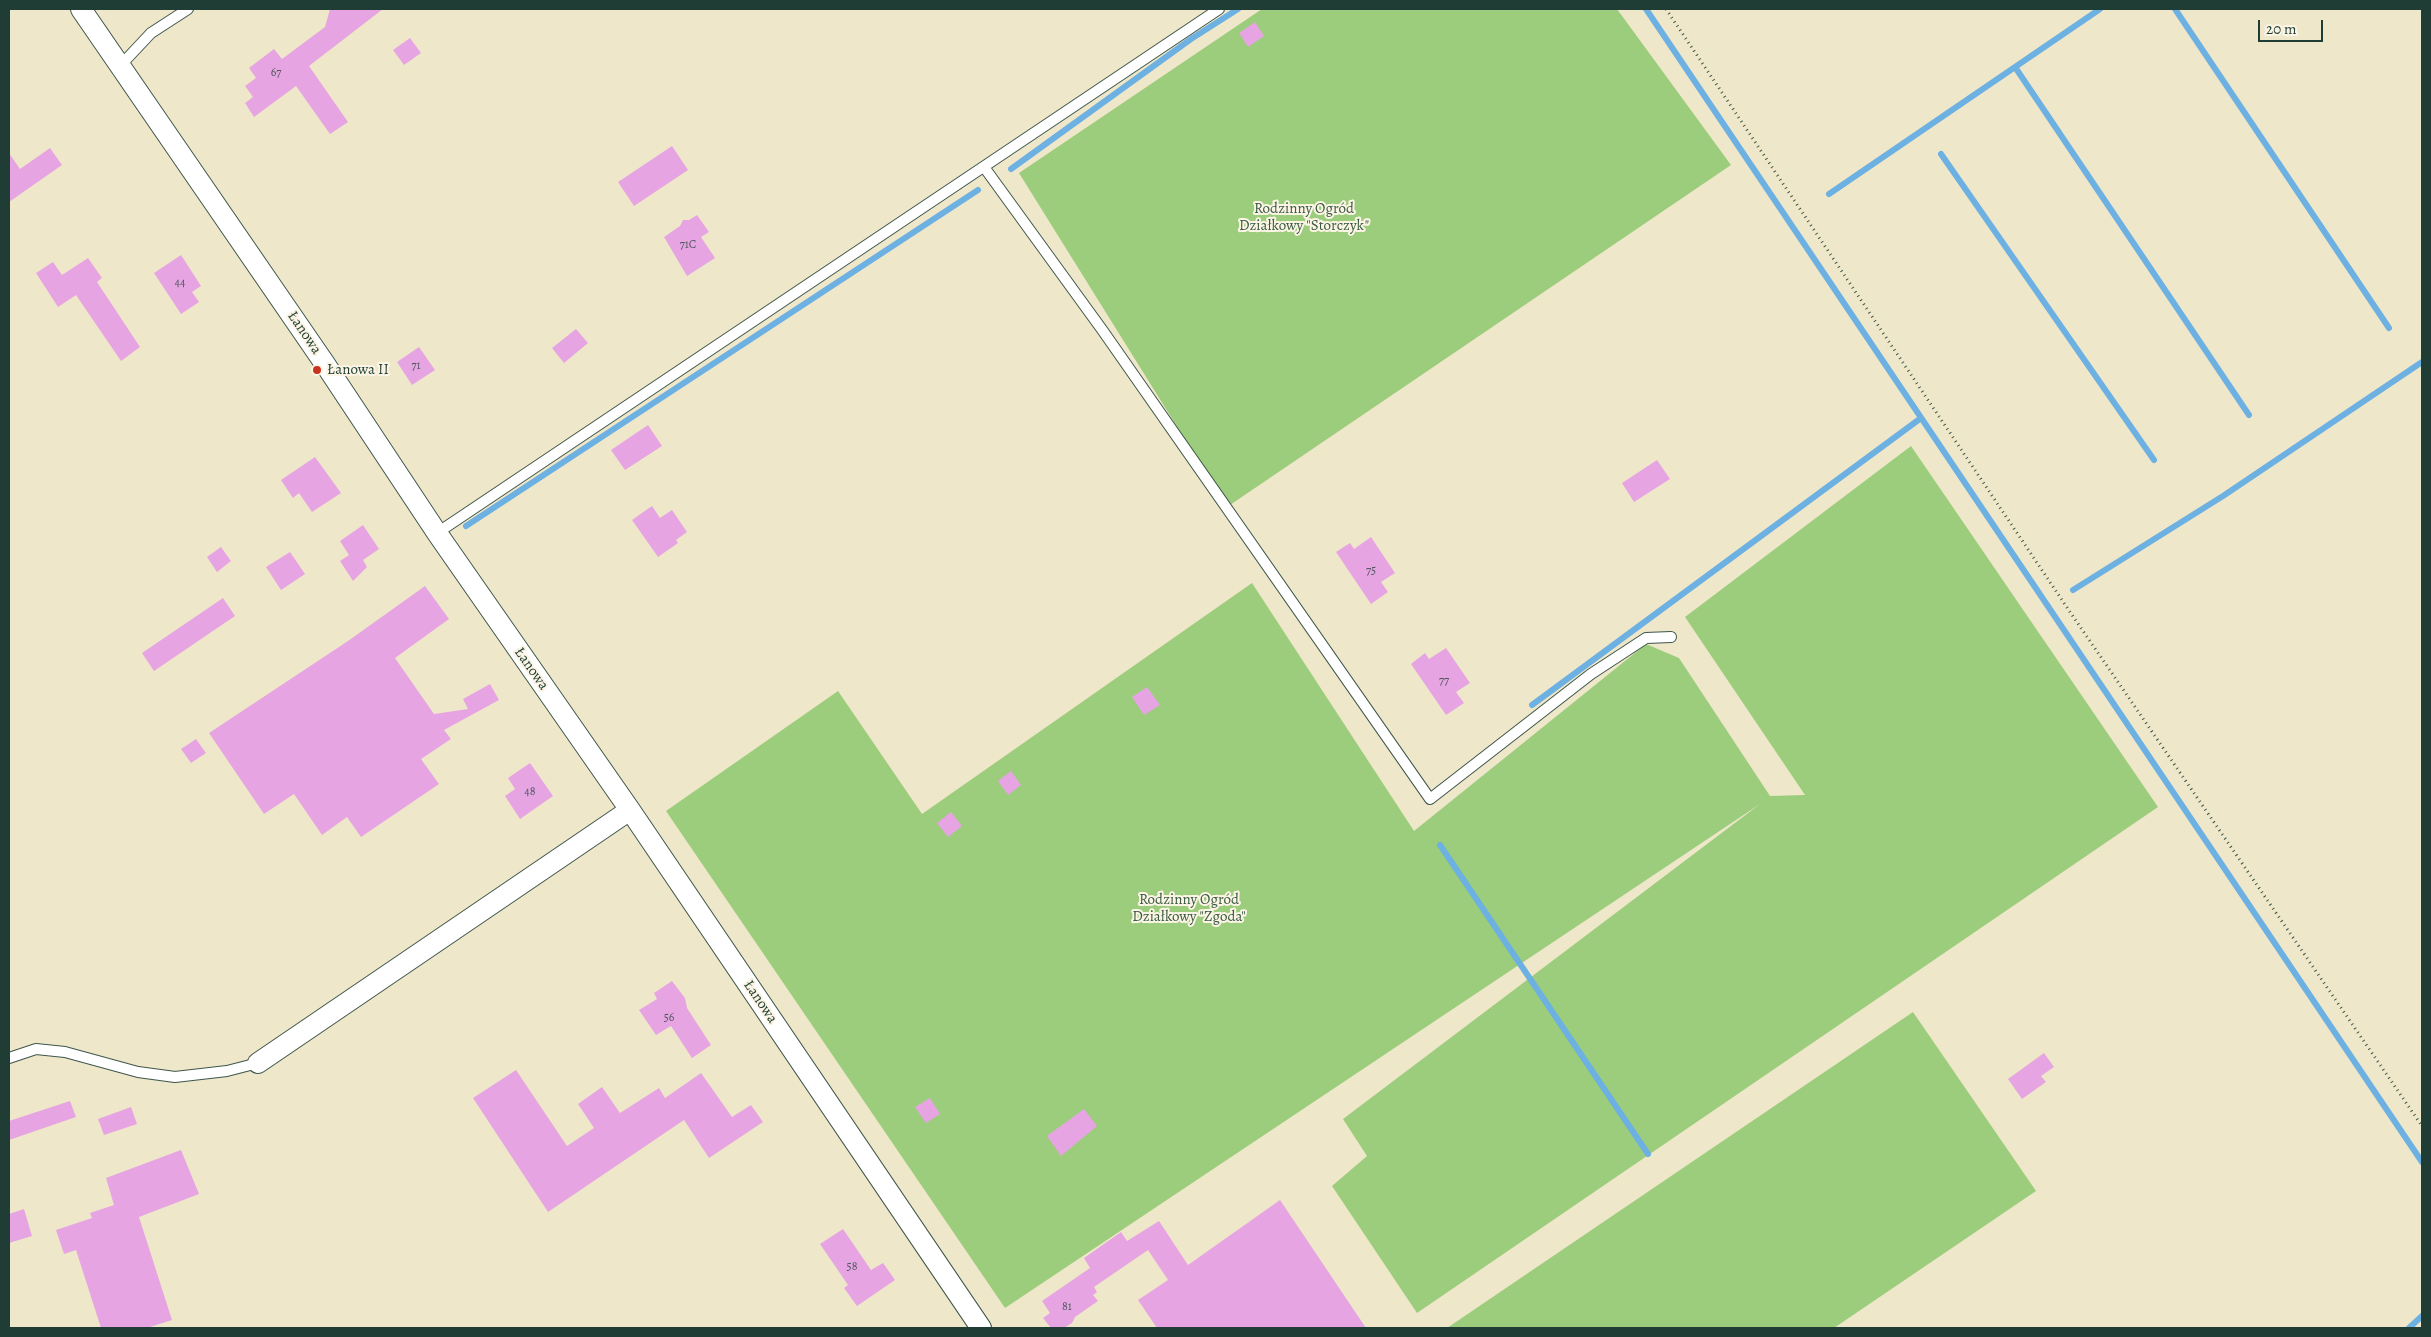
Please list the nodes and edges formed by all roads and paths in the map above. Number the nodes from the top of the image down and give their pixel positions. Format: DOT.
graph roads {
  1 [pos="81,9"];
  2 [pos="188,9"];
  3 [pos="1219,9"];
  4 [pos="1666,9"];
  5 [pos="120,66"];
  6 [pos="984,167"];
  7 [pos="437,534"];
  8 [pos="1671,637"];
  9 [pos="630,810"];
  10 [pos="9,1058"];
  11 [pos="258,1063"];
  12 [pos="2422,1126"];
  13 [pos="981,1328"];
  1 -- 5 [label="street, Łanowa"];
  2 -- 5 [label="lane"];
  3 -- 6 [label="lane"];
  4 -- 12 [label="path"];
  5 -- 7 [label="street, Łanowa"];
  6 -- 7 [label="lane"];
  6 -- 8 [label="lane"];
  7 -- 9 [label="street, Łanowa"];
  9 -- 11 [label="street"];
  9 -- 13 [label="street, Łanowa"];
  10 -- 11 [label="lane"];
}
